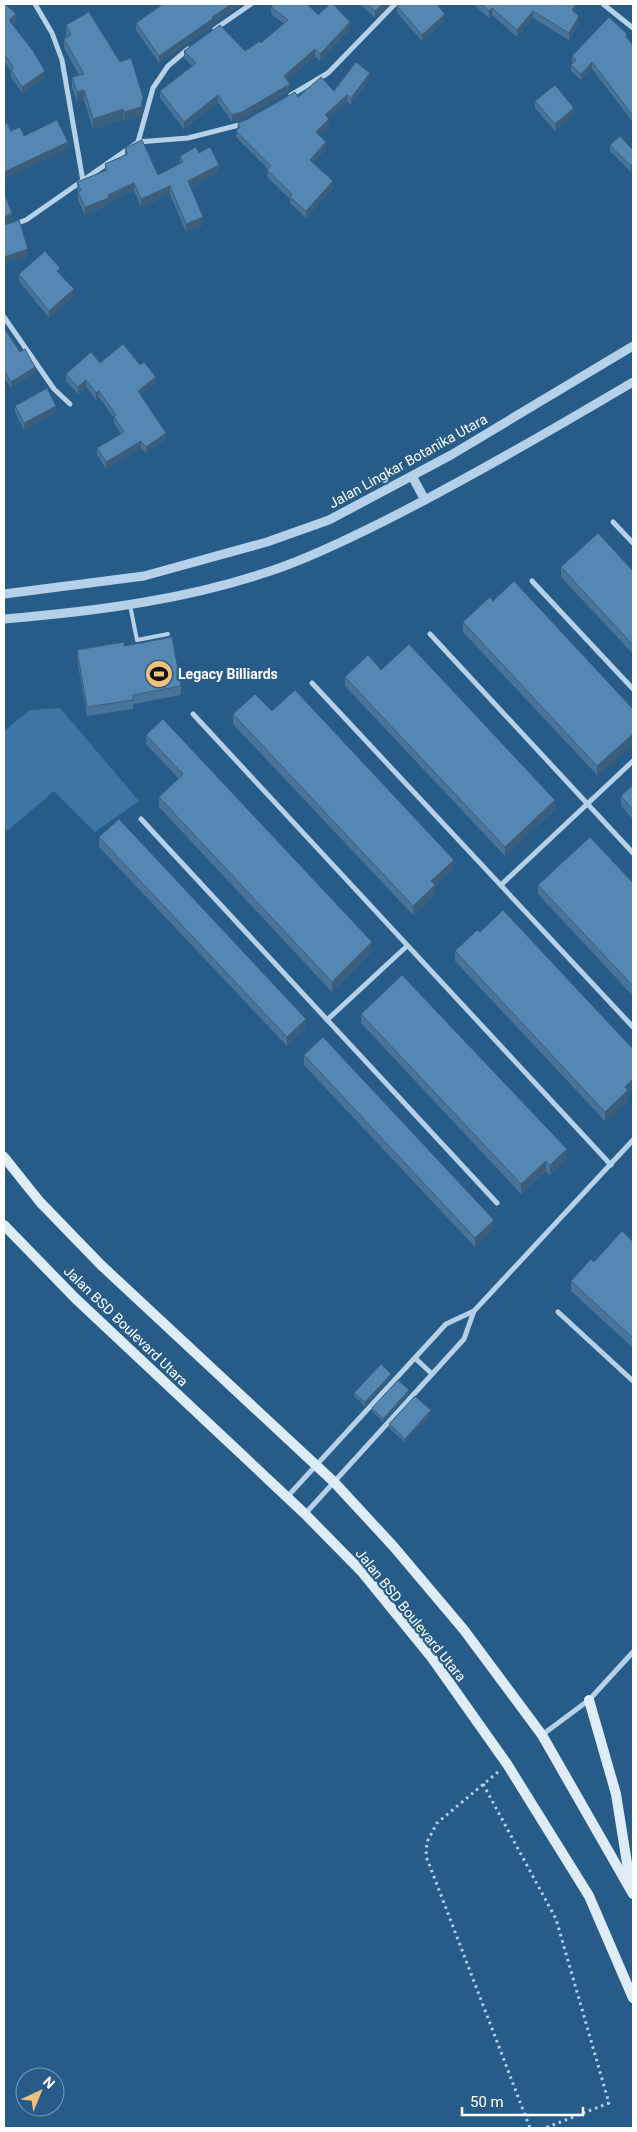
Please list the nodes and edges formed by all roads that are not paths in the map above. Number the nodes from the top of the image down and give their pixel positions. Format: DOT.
graph roads {
  1 [pos="35,4"];
  2 [pos="250,4"];
  3 [pos="395,4"];
  4 [pos="603,4"];
  5 [pos="633,28"];
  6 [pos="207,35"];
  7 [pos="192,46"];
  8 [pos="288,96"];
  9 [pos="250,119"];
  10 [pos="138,142"];
  11 [pos="83,180"];
  12 [pos="4,228"];
  13 [pos="4,317"];
  14 [pos="633,346"];
  15 [pos="633,382"];
  16 [pos="70,404"];
  17 [pos="412,476"];
  18 [pos="425,500"];
  19 [pos="613,522"];
  20 [pos="633,544"];
  21 [pos="532,580"];
  22 [pos="4,594"];
  23 [pos="130,605"];
  24 [pos="4,619"];
  25 [pos="168,634"];
  26 [pos="430,634"];
  27 [pos="312,682"];
  28 [pos="633,689"];
  29 [pos="193,714"];
  30 [pos="633,761"];
  31 [pos="588,804"];
  32 [pos="141,819"];
  33 [pos="633,853"];
  34 [pos="501,885"];
  35 [pos="407,946"];
  36 [pos="327,1020"];
  37 [pos="633,1027"];
  38 [pos="633,1140"];
  39 [pos="4,1157"];
  40 [pos="611,1165"];
  41 [pos="497,1203"];
  42 [pos="4,1225"];
  43 [pos="474,1311"];
  44 [pos="558,1312"];
  45 [pos="415,1358"];
  46 [pos="432,1374"];
  47 [pos="633,1381"];
  48 [pos="316,1466"];
  49 [pos="334,1482"];
  50 [pos="287,1497"];
  51 [pos="305,1514"];
  52 [pos="633,1652"];
  53 [pos="589,1700"];
  54 [pos="542,1735"];
  55 [pos="632,1891"];
  56 [pos="633,1998"];
  1 -- 11 [label="street"];
  2 -- 6 [label="street"];
  3 -- 8 [label="street"];
  4 -- 5 [label="street"];
  7 -- 10 [label="street"];
  9 -- 10 [label="street"];
  10 -- 11 [label="street"];
  11 -- 12 [label="street"];
  13 -- 16 [label="street"];
  14 -- 17 [label="street, Jalan Lingkar Botanika Utara"];
  15 -- 18 [label="street"];
  17 -- 18 [label="street"];
  17 -- 22 [label="street, Jalan Lingkar Botanika Utara"];
  18 -- 23 [label="street"];
  19 -- 20 [label="street"];
  21 -- 28 [label="street"];
  23 -- 24 [label="street"];
  23 -- 25 [label="lane"];
  26 -- 31 [label="street"];
  27 -- 34 [label="street"];
  29 -- 35 [label="street"];
  30 -- 31 [label="street"];
  31 -- 33 [label="street"];
  31 -- 34 [label="street"];
  32 -- 36 [label="street"];
  34 -- 37 [label="street"];
  35 -- 36 [label="street"];
  35 -- 40 [label="street"];
  36 -- 41 [label="street"];
  38 -- 40 [label="street"];
  39 -- 48 [label="main road, Jalan BSD Boulevard Utara"];
  40 -- 43 [label="street"];
  42 -- 50 [label="main road, Jalan BSD Boulevard Utara"];
  43 -- 45 [label="street"];
  43 -- 46 [label="street"];
  44 -- 47 [label="street"];
  45 -- 46 [label="street"];
  45 -- 48 [label="street"];
  46 -- 49 [label="street"];
  48 -- 49 [label="main road, Jalan BSD Boulevard Utara"];
  48 -- 50 [label="street"];
  49 -- 51 [label="street"];
  49 -- 54 [label="main road, Jalan BSD Boulevard Utara"];
  50 -- 51 [label="main road, Jalan BSD Boulevard Utara"];
  51 -- 56 [label="main road, Jalan BSD Boulevard Utara"];
  52 -- 53 [label="street"];
  53 -- 54 [label="street"];
  53 -- 55 [label="main road"];
  54 -- 55 [label="main road, Jalan BSD Boulevard Utara"];
}
